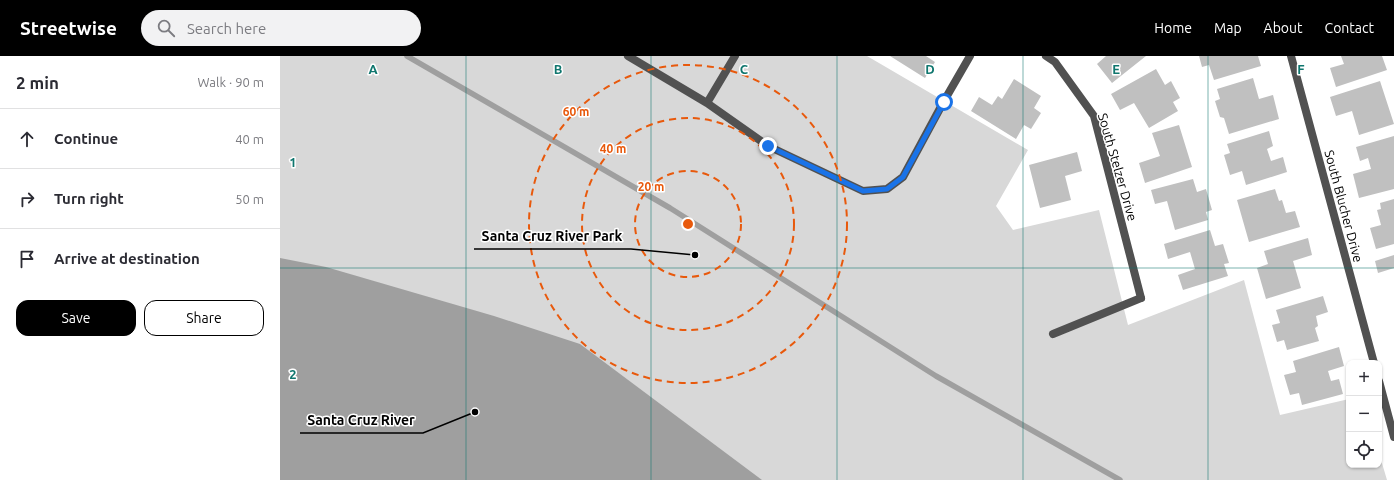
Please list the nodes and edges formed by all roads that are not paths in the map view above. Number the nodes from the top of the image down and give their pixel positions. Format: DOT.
graph roads {
  1 [pos="628,56"];
  2 [pos="735,56"];
  3 [pos="970,56"];
  4 [pos="1046,56"];
  5 [pos="1291,56"];
  6 [pos="707,103"];
  7 [pos="1053,334"];
  8 [pos="1373,360"];
  9 [pos="1382,392"];
  10 [pos="1394,437"];
  1 -- 6 [label="street"];
  2 -- 6 [label="street"];
  3 -- 6 [label="street"];
  4 -- 7 [label="street, South Stelzer Drive"];
  5 -- 8 [label="street, South Blucher Drive"];
  9 -- 10 [label="street"];
}
